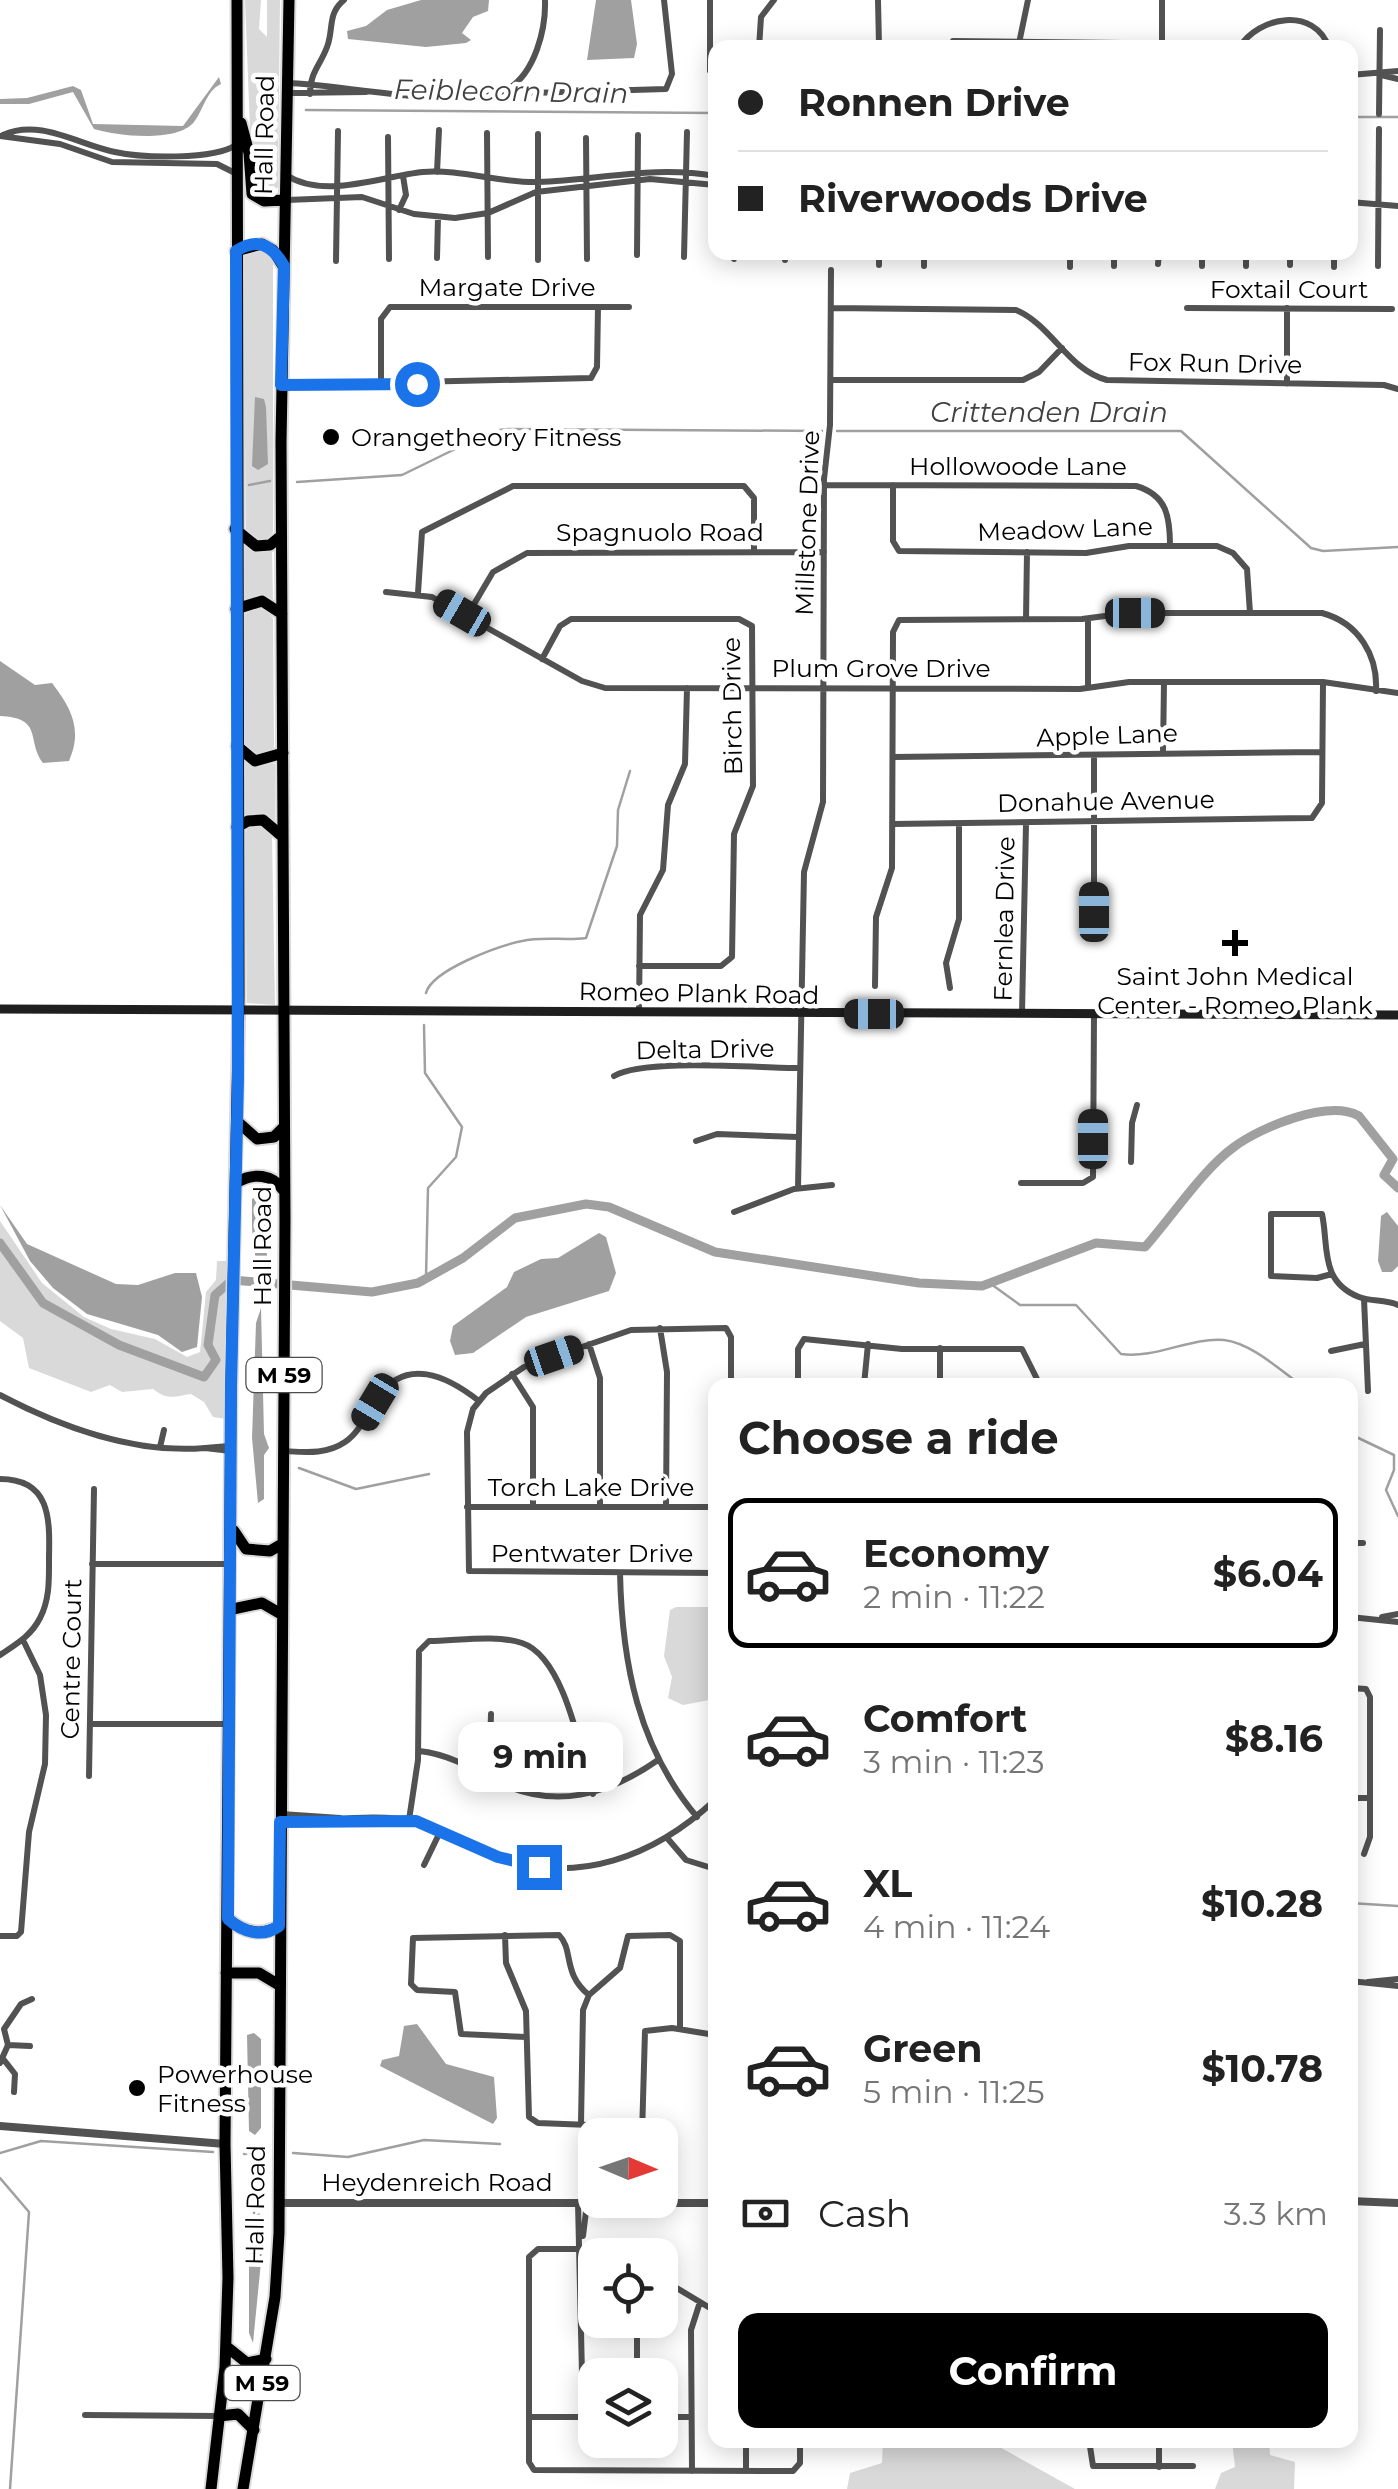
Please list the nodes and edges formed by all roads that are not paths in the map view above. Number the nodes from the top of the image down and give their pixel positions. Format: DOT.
graph roads {
  1 [pos="237,0"];
  2 [pos="288,0"];
  3 [pos="344,0"];
  4 [pos="545,0"];
  5 [pos="664,0"];
  6 [pos="710,0"];
  7 [pos="774,0"];
  8 [pos="878,0"];
  9 [pos="1028,0"];
  10 [pos="1162,0"];
  11 [pos="1380,30"];
  12 [pos="712,40"];
  13 [pos="760,40"];
  14 [pos="880,40"];
  15 [pos="1019,40"];
  16 [pos="1162,40"];
  17 [pos="1245,40"];
  18 [pos="1326,40"];
  19 [pos="1398,71"];
  20 [pos="1358,75"];
  21 [pos="1380,75"];
  22 [pos="1398,79"];
  23 [pos="310,84"];
  24 [pos="514,86"];
  25 [pos="288,88"];
  26 [pos="367,92"];
  27 [pos="310,94"];
  28 [pos="237,110"];
  29 [pos="1380,114"];
  30 [pos="439,130"];
  31 [pos="1378,130"];
  32 [pos="338,131"];
  33 [pos="687,132"];
  34 [pos="488,133"];
  35 [pos="538,134"];
  36 [pos="638,134"];
  37 [pos="1,136"];
  38 [pos="388,136"];
  39 [pos="586,138"];
  40 [pos="236,145"];
  41 [pos="636,170"];
  42 [pos="686,171"];
  43 [pos="437,172"];
  44 [pos="236,174"];
  45 [pos="286,175"];
  46 [pos="708,175"];
  47 [pos="402,176"];
  48 [pos="588,176"];
  49 [pos="487,178"];
  50 [pos="389,179"];
  51 [pos="636,181"];
  52 [pos="537,182"];
  53 [pos="686,182"];
  54 [pos="708,184"];
  55 [pos="338,185"];
  56 [pos="587,186"];
  57 [pos="536,192"];
  58 [pos="338,197"];
  59 [pos="285,200"];
  60 [pos="1358,202"];
  61 [pos="1378,202"];
  62 [pos="1395,203"];
  63 [pos="386,205"];
  64 [pos="399,210"];
  65 [pos="488,213"];
  66 [pos="438,217"];
  67 [pos="236,251"];
  68 [pos="637,255"];
  69 [pos="488,257"];
  70 [pos="684,257"];
  71 [pos="438,258"];
  72 [pos="389,259"];
  73 [pos="586,259"];
  74 [pos="538,260"];
  75 [pos="879,260"];
  76 [pos="924,260"];
  77 [pos="1070,260"];
  78 [pos="1114,260"];
  79 [pos="1158,260"];
  80 [pos="1202,260"];
  81 [pos="1246,260"];
  82 [pos="1290,260"];
  83 [pos="1334,260"];
  84 [pos="336,262"];
  85 [pos="1158,264"];
  86 [pos="879,265"];
  87 [pos="1290,265"];
  88 [pos="284,266"];
  89 [pos="924,266"];
  90 [pos="1114,266"];
  91 [pos="1202,266"];
  92 [pos="1246,266"];
  93 [pos="1334,266"];
  94 [pos="1378,266"];
  95 [pos="1070,267"];
  96 [pos="831,270"];
  97 [pos="598,307"];
  98 [pos="629,307"];
  99 [pos="831,308"];
  100 [pos="1186,308"];
  101 [pos="1287,308"];
  102 [pos="1392,309"];
  103 [pos="1062,348"];
  104 [pos="830,380"];
  105 [pos="1398,380"];
  106 [pos="381,384"];
  107 [pos="1287,384"];
  108 [pos="1384,384"];
  109 [pos="281,385"];
  110 [pos="1398,389"];
  111 [pos="893,485"];
  112 [pos="824,486"];
  113 [pos="235,529"];
  114 [pos="281,536"];
  115 [pos="1170,546"];
  116 [pos="754,552"];
  117 [pos="824,552"];
  118 [pos="1027,552"];
  119 [pos="386,592"];
  120 [pos="418,593"];
  121 [pos="236,609"];
  122 [pos="1250,613"];
  123 [pos="282,614"];
  124 [pos="467,616"];
  125 [pos="1026,618"];
  126 [pos="1088,619"];
  127 [pos="542,658"];
  128 [pos="1164,682"];
  129 [pos="1322,682"];
  130 [pos="687,688"];
  131 [pos="754,688"];
  132 [pos="823,688"];
  133 [pos="892,688"];
  134 [pos="1088,688"];
  135 [pos="1376,691"];
  136 [pos="1398,693"];
  137 [pos="237,746"];
  138 [pos="1163,752"];
  139 [pos="1322,752"];
  140 [pos="282,754"];
  141 [pos="892,758"];
  142 [pos="1094,758"];
  143 [pos="892,824"];
  144 [pos="959,824"];
  145 [pos="1026,824"];
  146 [pos="1094,824"];
  147 [pos="238,828"];
  148 [pos="283,837"];
  149 [pos="1094,912"];
  150 [pos="639,966"];
  151 [pos="875,986"];
  152 [pos="950,988"];
  153 [pos="0,1009"];
  154 [pos="239,1011"];
  155 [pos="285,1012"];
  156 [pos="639,1014"];
  157 [pos="801,1014"];
  158 [pos="1094,1014"];
  159 [pos="1022,1015"];
  160 [pos="1398,1015"];
  161 [pos="798,1068"];
  162 [pos="614,1076"];
  163 [pos="1137,1105"];
  164 [pos="238,1122"];
  165 [pos="284,1128"];
  166 [pos="798,1137"];
  167 [pos="696,1141"];
  168 [pos="1131,1162"];
  169 [pos="236,1183"];
  170 [pos="1021,1183"];
  171 [pos="832,1185"];
  172 [pos="798,1188"];
  173 [pos="285,1193"];
  174 [pos="734,1212"];
  175 [pos="1332,1274"];
  176 [pos="1398,1297"];
  177 [pos="1364,1299"];
  178 [pos="1390,1301"];
  179 [pos="1398,1305"];
  180 [pos="660,1328"];
  181 [pos="589,1344"];
  182 [pos="868,1344"];
  183 [pos="1365,1344"];
  184 [pos="940,1348"];
  185 [pos="1331,1351"];
  186 [pos="512,1374"];
  187 [pos="731,1378"];
  188 [pos="798,1378"];
  189 [pos="865,1378"];
  190 [pos="940,1378"];
  191 [pos="1037,1378"];
  192 [pos="1368,1391"];
  193 [pos="3,1396"];
  194 [pos="479,1401"];
  195 [pos="0,1408"];
  196 [pos="164,1430"];
  197 [pos="160,1447"];
  198 [pos="231,1448"];
  199 [pos="283,1451"];
  200 [pos="0,1479"];
  201 [pos="94,1489"];
  202 [pos="533,1506"];
  203 [pos="600,1506"];
  204 [pos="467,1507"];
  205 [pos="666,1507"];
  206 [pos="708,1507"];
  207 [pos="233,1529"];
  208 [pos="1358,1543"];
  209 [pos="1363,1543"];
  210 [pos="282,1544"];
  211 [pos="92,1564"];
  212 [pos="233,1564"];
  213 [pos="620,1574"];
  214 [pos="708,1574"];
  215 [pos="233,1609"];
  216 [pos="281,1614"];
  217 [pos="1398,1614"];
  218 [pos="1358,1617"];
  219 [pos="1381,1618"];
  220 [pos="1398,1622"];
  221 [pos="23,1640"];
  222 [pos="0,1655"];
  223 [pos="1358,1689"];
  224 [pos="491,1714"];
  225 [pos="91,1724"];
  226 [pos="230,1724"];
  227 [pos="418,1751"];
  228 [pos="658,1760"];
  229 [pos="479,1772"];
  230 [pos="89,1776"];
  231 [pos="593,1794"];
  232 [pos="1358,1798"];
  233 [pos="1370,1798"];
  234 [pos="708,1807"];
  235 [pos="697,1817"];
  236 [pos="280,1818"];
  237 [pos="410,1820"];
  238 [pos="441,1830"];
  239 [pos="668,1839"];
  240 [pos="1364,1854"];
  241 [pos="424,1865"];
  242 [pos="708,1868"];
  243 [pos="228,1919"];
  244 [pos="279,1926"];
  245 [pos="505,1935"];
  246 [pos="0,1936"];
  247 [pos="226,1973"];
  248 [pos="1358,1981"];
  249 [pos="1398,1982"];
  250 [pos="279,1985"];
  251 [pos="589,1996"];
  252 [pos="32,1999"];
  253 [pos="2,2027"];
  254 [pos="680,2029"];
  255 [pos="708,2034"];
  256 [pos="526,2037"];
  257 [pos="8,2045"];
  258 [pos="30,2046"];
  259 [pos="2,2061"];
  260 [pos="14,2092"];
  261 [pos="582,2118"];
  262 [pos="642,2118"];
  263 [pos="578,2124"];
  264 [pos="0,2126"];
  265 [pos="225,2144"];
  266 [pos="1358,2201"];
  267 [pos="678,2202"];
  268 [pos="278,2203"];
  269 [pos="578,2203"];
  270 [pos="708,2203"];
  271 [pos="1398,2203"];
  272 [pos="578,2248"];
  273 [pos="678,2289"];
  274 [pos="700,2302"];
  275 [pos="708,2306"];
  276 [pos="227,2348"];
  277 [pos="266,2359"];
  278 [pos="84,2415"];
  279 [pos="219,2416"];
  280 [pos="529,2417"];
  281 [pos="578,2417"];
  282 [pos="678,2417"];
  283 [pos="691,2417"];
  284 [pos="254,2430"];
  285 [pos="746,2448"];
  286 [pos="799,2448"];
  287 [pos="1090,2448"];
  288 [pos="1159,2448"];
  289 [pos="1193,2466"];
  290 [pos="1159,2467"];
  291 [pos="692,2471"];
  292 [pos="746,2471"];
  293 [pos="210,2489"];
  294 [pos="244,2489"];
  1 -- 28 [label="highway, Hall Road / M 59"];
  2 -- 25 [label="highway, Hall Road / M 59"];
  3 -- 23 [label="street"];
  4 -- 24 [label="street"];
  5 -- 24 [label="street"];
  6 -- 12 [label="street"];
  7 -- 13 [label="street"];
  8 -- 14 [label="street"];
  9 -- 15 [label="street"];
  10 -- 16 [label="street"];
  11 -- 21 [label="street"];
  17 -- 18 [label="street"];
  19 -- 21 [label="street"];
  20 -- 21 [label="street"];
  21 -- 22 [label="street"];
  21 -- 29 [label="street"];
  23 -- 25 [label="street"];
  23 -- 26 [label="street"];
  23 -- 27 [label="street"];
  24 -- 26 [label="street"];
  25 -- 27 [label="street"];
  25 -- 45 [label="highway, Hall Road / M 59"];
  26 -- 27 [label="street"];
  28 -- 40 [label="highway, Hall Road / M 59"];
  28 -- 59 [label="highway"];
  30 -- 43 [label="street"];
  31 -- 61 [label="street"];
  32 -- 55 [label="street"];
  33 -- 42 [label="street"];
  34 -- 49 [label="street"];
  35 -- 52 [label="street"];
  36 -- 41 [label="street"];
  37 -- 40 [label="street"];
  37 -- 44 [label="street"];
  38 -- 50 [label="street"];
  39 -- 48 [label="street"];
  40 -- 44 [label="highway, Hall Road / M 59"];
  41 -- 42 [label="street"];
  41 -- 48 [label="street"];
  41 -- 51 [label="street"];
  42 -- 46 [label="street"];
  42 -- 53 [label="street"];
  43 -- 47 [label="street"];
  43 -- 49 [label="street"];
  44 -- 67 [label="highway, Hall Road / M 59"];
  45 -- 55 [label="street"];
  45 -- 59 [label="highway, Hall Road / M 59"];
  47 -- 50 [label="street"];
  47 -- 64 [label="street"];
  48 -- 52 [label="street"];
  48 -- 56 [label="street"];
  49 -- 52 [label="street"];
  49 -- 65 [label="street"];
  50 -- 55 [label="street"];
  50 -- 63 [label="street"];
  51 -- 53 [label="street"];
  51 -- 56 [label="street"];
  51 -- 68 [label="street"];
  52 -- 57 [label="street"];
  53 -- 54 [label="street"];
  53 -- 70 [label="street"];
  55 -- 58 [label="street"];
  56 -- 57 [label="street"];
  56 -- 73 [label="street"];
  57 -- 65 [label="street"];
  57 -- 74 [label="street"];
  58 -- 59 [label="street"];
  58 -- 63 [label="street"];
  58 -- 84 [label="street"];
  59 -- 88 [label="highway, Hall Road / M 59"];
  60 -- 61 [label="street"];
  61 -- 62 [label="street"];
  61 -- 94 [label="street"];
  63 -- 64 [label="street"];
  63 -- 72 [label="street"];
  64 -- 66 [label="street"];
  65 -- 66 [label="street"];
  65 -- 69 [label="street"];
  66 -- 71 [label="street"];
  67 -- 88 [label="highway"];
  67 -- 113 [label="highway, Hall Road / M 59"];
  75 -- 86 [label="street"];
  76 -- 89 [label="street"];
  77 -- 95 [label="street"];
  78 -- 90 [label="street"];
  79 -- 85 [label="street"];
  80 -- 91 [label="street"];
  81 -- 92 [label="street"];
  82 -- 87 [label="street"];
  83 -- 93 [label="street"];
  88 -- 109 [label="highway, Hall Road / M 59"];
  96 -- 99 [label="street, Millstone Drive"];
  97 -- 98 [label="street, Margate Drive"];
  97 -- 106 [label="street"];
  97 -- 106 [label="street, Margate Drive"];
  99 -- 103 [label="street, Fox Run Drive"];
  99 -- 104 [label="street, Millstone Drive"];
  100 -- 101 [label="street, Foxtail Court"];
  101 -- 102 [label="street, Foxtail Court"];
  101 -- 107 [label="street"];
  103 -- 104 [label="street"];
  103 -- 107 [label="street, Fox Run Drive"];
  104 -- 112 [label="street, Millstone Drive"];
  105 -- 108 [label="street, Fox Run Drive"];
  106 -- 109 [label="street"];
  107 -- 108 [label="street, Fox Run Drive"];
  108 -- 110 [label="street, Fox Run Drive"];
  109 -- 114 [label="highway, Hall Road / M 59"];
  111 -- 112 [label="street, Hollowoode Lane"];
  111 -- 115 [label="street, Hollowoode Lane"];
  111 -- 118 [label="street, Meadow Lane"];
  112 -- 117 [label="street, Millstone Drive"];
  113 -- 114 [label="highway"];
  113 -- 121 [label="highway, Hall Road / M 59"];
  114 -- 123 [label="highway, Hall Road / M 59"];
  115 -- 118 [label="street, Meadow Lane"];
  115 -- 122 [label="street, Meadow Lane"];
  116 -- 117 [label="street, Spagnuolo Road"];
  116 -- 120 [label="street"];
  116 -- 124 [label="street, Spagnuolo Road"];
  117 -- 132 [label="street, Millstone Drive"];
  118 -- 125 [label="street"];
  119 -- 120 [label="street, Plum Grove Drive"];
  120 -- 124 [label="street, Plum Grove Drive"];
  121 -- 123 [label="highway"];
  121 -- 137 [label="highway, Hall Road / M 59"];
  122 -- 126 [label="street"];
  122 -- 135 [label="street"];
  123 -- 140 [label="highway, Hall Road / M 59"];
  124 -- 127 [label="street, Plum Grove Drive"];
  125 -- 126 [label="street"];
  125 -- 133 [label="street"];
  126 -- 134 [label="street"];
  127 -- 130 [label="street, Plum Grove Drive"];
  127 -- 131 [label="street, Birch Drive"];
  128 -- 129 [label="street, Plum Grove Drive"];
  128 -- 134 [label="street, Plum Grove Drive"];
  128 -- 138 [label="street"];
  129 -- 135 [label="street, Plum Grove Drive"];
  129 -- 139 [label="street"];
  130 -- 131 [label="street, Plum Grove Drive"];
  130 -- 150 [label="street"];
  131 -- 132 [label="street, Plum Grove Drive"];
  131 -- 150 [label="street, Birch Drive"];
  132 -- 133 [label="street, Plum Grove Drive"];
  132 -- 157 [label="street, Millstone Drive"];
  133 -- 134 [label="street, Plum Grove Drive"];
  133 -- 141 [label="street"];
  135 -- 136 [label="street, Plum Grove Drive"];
  137 -- 140 [label="highway"];
  137 -- 147 [label="highway, Hall Road / M 59"];
  138 -- 139 [label="street, Apple Lane"];
  138 -- 142 [label="street, Apple Lane"];
  139 -- 146 [label="street, Donahue Avenue"];
  140 -- 148 [label="highway, Hall Road / M 59"];
  141 -- 142 [label="street, Apple Lane"];
  141 -- 143 [label="street"];
  142 -- 146 [label="street"];
  143 -- 144 [label="street, Donahue Avenue"];
  143 -- 151 [label="street"];
  144 -- 145 [label="street, Donahue Avenue"];
  144 -- 152 [label="street"];
  145 -- 146 [label="street, Donahue Avenue"];
  145 -- 159 [label="street, Fernlea Drive"];
  146 -- 149 [label="street"];
  147 -- 148 [label="highway"];
  147 -- 154 [label="highway, Hall Road / M 59"];
  148 -- 155 [label="highway, Hall Road / M 59"];
  150 -- 156 [label="street"];
  153 -- 154 [label="main road, Romeo Plank Road"];
  154 -- 155 [label="main road, Romeo Plank Road"];
  154 -- 164 [label="highway, Hall Road / M 59"];
  155 -- 156 [label="main road, Romeo Plank Road"];
  155 -- 165 [label="highway, Hall Road / M 59"];
  156 -- 157 [label="main road, Romeo Plank Road"];
  157 -- 159 [label="main road, Romeo Plank Road"];
  157 -- 161 [label="street, Millstone Drive"];
  158 -- 159 [label="main road, Romeo Plank Road"];
  158 -- 160 [label="main road, Romeo Plank Road"];
  158 -- 170 [label="street"];
  161 -- 162 [label="street, Delta Drive"];
  161 -- 166 [label="street, Millstone Drive"];
  163 -- 168 [label="street"];
  164 -- 165 [label="highway"];
  164 -- 169 [label="highway, Hall Road / M 59"];
  165 -- 173 [label="highway, Hall Road / M 59"];
  166 -- 167 [label="street"];
  166 -- 172 [label="street, Millstone Drive"];
  169 -- 173 [label="highway"];
  169 -- 198 [label="highway, Hall Road / M 59"];
  171 -- 172 [label="street"];
  172 -- 174 [label="street"];
  173 -- 199 [label="highway, Hall Road / M 59"];
  175 -- 175 [label="street"];
  175 -- 177 [label="street"];
  176 -- 178 [label="street"];
  177 -- 178 [label="street"];
  177 -- 183 [label="street"];
  178 -- 179 [label="street"];
  180 -- 181 [label="street"];
  180 -- 187 [label="street"];
  180 -- 205 [label="street"];
  181 -- 186 [label="street"];
  181 -- 203 [label="street"];
  182 -- 184 [label="street"];
  182 -- 188 [label="street"];
  182 -- 189 [label="street"];
  183 -- 185 [label="street"];
  183 -- 192 [label="street"];
  184 -- 190 [label="street"];
  184 -- 191 [label="street"];
  186 -- 194 [label="street"];
  186 -- 202 [label="street"];
  193 -- 195 [label="street"];
  193 -- 197 [label="street"];
  194 -- 199 [label="street"];
  194 -- 204 [label="street"];
  196 -- 197 [label="street"];
  197 -- 198 [label="street"];
  198 -- 207 [label="highway, Hall Road / M 59"];
  199 -- 210 [label="highway, Hall Road / M 59"];
  200 -- 221 [label="street"];
  201 -- 211 [label="street"];
  202 -- 203 [label="street, Torch Lake Drive"];
  202 -- 204 [label="street, Torch Lake Drive"];
  203 -- 205 [label="street, Torch Lake Drive"];
  204 -- 213 [label="street, Pentwater Drive"];
  205 -- 206 [label="street, Torch Lake Drive"];
  207 -- 210 [label="highway"];
  207 -- 212 [label="highway, Hall Road / M 59"];
  208 -- 209 [label="street"];
  210 -- 216 [label="highway, Hall Road / M 59"];
  211 -- 212 [label="street, Centre Court"];
  211 -- 225 [label="street, Centre Court"];
  212 -- 215 [label="highway, Hall Road / M 59"];
  213 -- 214 [label="street, Pentwater Drive"];
  213 -- 228 [label="street"];
  215 -- 216 [label="highway"];
  215 -- 226 [label="highway, Hall Road / M 59"];
  216 -- 236 [label="highway, Hall Road / M 59"];
  217 -- 219 [label="street"];
  218 -- 219 [label="street"];
  219 -- 220 [label="street"];
  221 -- 222 [label="street"];
  221 -- 246 [label="street"];
  223 -- 233 [label="street"];
  224 -- 229 [label="street"];
  225 -- 226 [label="street"];
  225 -- 230 [label="street, Centre Court"];
  226 -- 243 [label="highway, Hall Road / M 59"];
  227 -- 229 [label="street"];
  227 -- 231 [label="street"];
  227 -- 237 [label="street"];
  228 -- 231 [label="street"];
  228 -- 235 [label="street"];
  229 -- 231 [label="street"];
  232 -- 233 [label="street"];
  233 -- 240 [label="street"];
  234 -- 235 [label="street"];
  235 -- 239 [label="street"];
  236 -- 237 [label="street"];
  236 -- 244 [label="highway, Hall Road / M 59"];
  237 -- 238 [label="street"];
  238 -- 239 [label="street"];
  238 -- 241 [label="street"];
  239 -- 242 [label="street"];
  243 -- 244 [label="highway"];
  243 -- 247 [label="highway, Hall Road / M 59"];
  244 -- 250 [label="highway, Hall Road / M 59"];
  245 -- 251 [label="street"];
  245 -- 256 [label="street"];
  245 -- 256 [label="street"];
  247 -- 250 [label="highway"];
  247 -- 265 [label="highway, Hall Road / M 59"];
  248 -- 249 [label="street"];
  250 -- 268 [label="highway, Hall Road / M 59"];
  251 -- 254 [label="street"];
  251 -- 261 [label="street"];
  252 -- 253 [label="street"];
  253 -- 257 [label="street"];
  254 -- 255 [label="street"];
  254 -- 262 [label="street"];
  256 -- 263 [label="street"];
  257 -- 258 [label="street"];
  257 -- 259 [label="street"];
  259 -- 260 [label="street"];
  264 -- 265 [label="street"];
  265 -- 276 [label="highway, Hall Road / M 59"];
  266 -- 271 [label="street"];
  267 -- 270 [label="street, Heydenreich Road"];
  268 -- 269 [label="street, Heydenreich Road"];
  268 -- 277 [label="highway, Hall Road / M 59"];
  272 -- 280 [label="street"];
  273 -- 274 [label="street"];
  274 -- 275 [label="street"];
  274 -- 283 [label="street"];
  276 -- 277 [label="highway"];
  276 -- 279 [label="highway, Hall Road / M 59"];
  277 -- 284 [label="highway, Hall Road / M 59"];
  278 -- 279 [label="street"];
  279 -- 284 [label="highway"];
  279 -- 293 [label="highway, Hall Road / M 59"];
  280 -- 281 [label="street"];
  280 -- 291 [label="street"];
  282 -- 283 [label="street"];
  283 -- 291 [label="street"];
  284 -- 294 [label="highway, Hall Road / M 59"];
  285 -- 292 [label="street"];
  286 -- 292 [label="street"];
  287 -- 290 [label="street"];
  288 -- 290 [label="street"];
  289 -- 290 [label="street"];
  291 -- 292 [label="street"];
}
